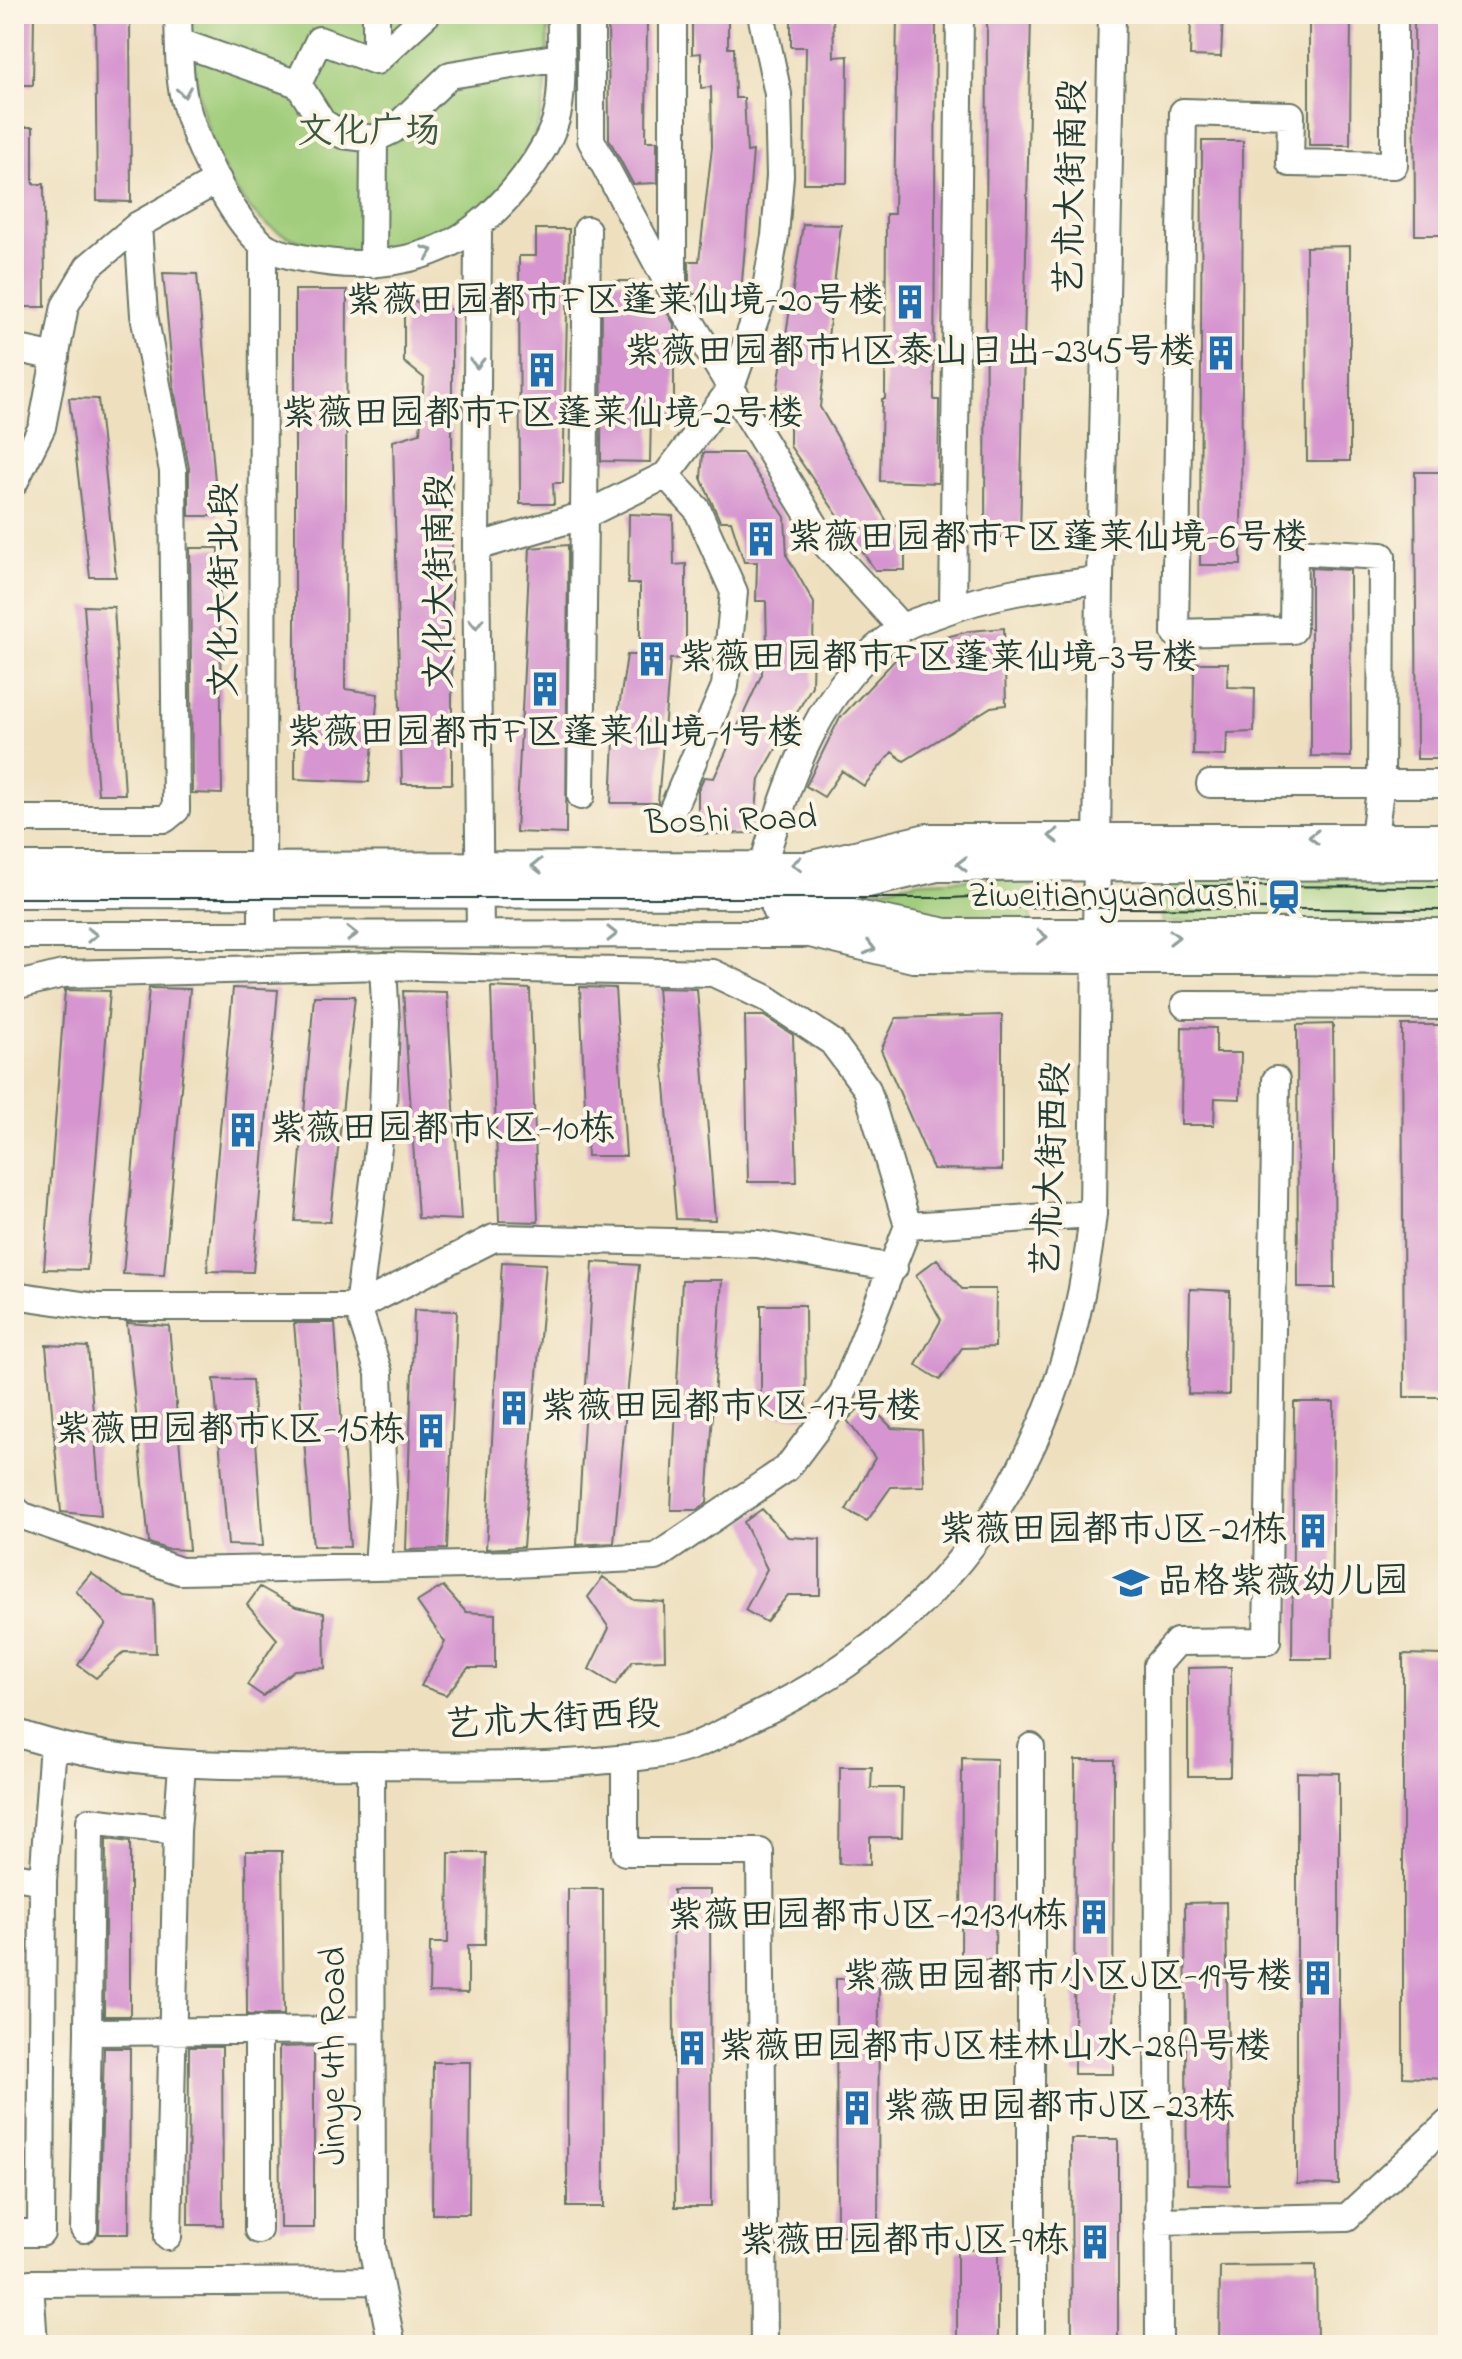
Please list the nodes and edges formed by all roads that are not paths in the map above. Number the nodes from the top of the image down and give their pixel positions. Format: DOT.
graph roads {
  1 [pos="178,14"];
  2 [pos="376,14"];
  3 [pos="427,14"];
  4 [pos="561,14"];
  5 [pos="591,14"];
  6 [pos="673,14"];
  7 [pos="761,14"];
  8 [pos="960,14"];
  9 [pos="1112,14"];
  10 [pos="1394,14"];
  11 [pos="179,42"];
  12 [pos="560,57"];
  13 [pos="376,61"];
  14 [pos="298,84"];
  15 [pos="374,139"];
  16 [pos="218,180"];
  17 [pos="138,225"];
  18 [pos="478,229"];
  19 [pos="587,230"];
  20 [pos="263,246"];
  21 [pos="373,264"];
  22 [pos="672,291"];
  23 [pos="14,348"];
  24 [pos="56,357"];
  25 [pos="730,390"];
  26 [pos="666,475"];
  27 [pos="14,483"];
  28 [pos="585,515"];
  29 [pos="476,547"];
  30 [pos="1100,580"];
  31 [pos="953,608"];
  32 [pos="902,628"];
  33 [pos="1381,782"];
  34 [pos="1210,784"];
  35 [pos="1448,784"];
  36 [pos="581,796"];
  37 [pos="671,813"];
  38 [pos="14,819"];
  39 [pos="1374,837"];
  40 [pos="1448,837"];
  41 [pos="1096,849"];
  42 [pos="1448,862"];
  43 [pos="763,865"];
  44 [pos="14,866"];
  45 [pos="14,890"];
  46 [pos="262,900"];
  47 [pos="479,900"];
  48 [pos="14,910"];
  49 [pos="14,935"];
  50 [pos="1448,936"];
  51 [pos="1096,950"];
  52 [pos="1448,962"];
  53 [pos="383,966"];
  54 [pos="14,986"];
  55 [pos="1185,1005"];
  56 [pos="1448,1006"];
  57 [pos="1276,1080"];
  58 [pos="1093,1214"];
  59 [pos="908,1226"];
  60 [pos="894,1268"];
  61 [pos="14,1295"];
  62 [pos="358,1307"];
  63 [pos="14,1509"];
  64 [pos="378,1567"];
  65 [pos="14,1732"];
  66 [pos="53,1744"];
  67 [pos="1031,1747"];
  68 [pos="625,1758"];
  69 [pos="371,1765"];
  70 [pos="182,1766"];
  71 [pos="177,1831"];
  72 [pos="14,1876"];
  73 [pos="43,1881"];
  74 [pos="172,2030"];
  75 [pos="258,2030"];
  76 [pos="370,2030"];
  77 [pos="88,2032"];
  78 [pos="1448,2123"];
  79 [pos="1158,2221"];
  80 [pos="84,2229"];
  81 [pos="258,2230"];
  82 [pos="14,2233"];
  83 [pos="168,2237"];
  84 [pos="377,2281"];
  85 [pos="34,2345"];
  86 [pos="392,2345"];
  87 [pos="764,2345"];
  88 [pos="1031,2345"];
  89 [pos="1159,2345"];
  1 -- 11 [label="street"];
  2 -- 13 [label="street"];
  3 -- 13 [label="street"];
  4 -- 12 [label="street"];
  5 -- 22 [label="street"];
  6 -- 22 [label="street"];
  7 -- 25 [label="street"];
  8 -- 31 [label="street"];
  9 -- 30 [label="street, 艺术大街南段"];
  10 -- 33 [label="street"];
  11 -- 14 [label="street"];
  11 -- 16 [label="street, one-way"];
  12 -- 15 [label="street"];
  12 -- 18 [label="street"];
  13 -- 14 [label="street"];
  14 -- 15 [label="street"];
  15 -- 21 [label="street"];
  16 -- 17 [label="street"];
  16 -- 20 [label="street"];
  17 -- 24 [label="street"];
  17 -- 38 [label="street"];
  21 -- 18 [label="street, one-way"];
  18 -- 29 [label="street, 文化大街南段, one-way"];
  19 -- 28 [label="street"];
  20 -- 21 [label="street"];
  20 -- 46 [label="street, 文化大街北段"];
  22 -- 25 [label="street"];
  23 -- 24 [label="street"];
  24 -- 27 [label="street"];
  25 -- 26 [label="street"];
  25 -- 32 [label="street"];
  26 -- 28 [label="street"];
  26 -- 37 [label="street"];
  28 -- 29 [label="street"];
  28 -- 36 [label="street"];
  29 -- 47 [label="street, 文化大街南段, one-way"];
  30 -- 31 [label="street"];
  30 -- 41 [label="street, 艺术大街南段"];
  31 -- 32 [label="street"];
  32 -- 43 [label="street"];
  33 -- 34 [label="street"];
  33 -- 35 [label="street"];
  33 -- 39 [label="street"];
  39 -- 40 [label="street, Boshi Road"];
  39 -- 41 [label="street, Boshi Road, one-way"];
  41 -- 42 [label="main road, Boshi Road"];
  41 -- 43 [label="street, Boshi Road, one-way"];
  41 -- 47 [label="main road, Boshi Road, one-way"];
  41 -- 51 [label="street, 艺术大街南段"];
  43 -- 47 [label="street, Boshi Road, one-way"];
  44 -- 46 [label="street, Boshi Road"];
  45 -- 46 [label="main road, Boshi Road"];
  46 -- 47 [label="main road, Boshi Road"];
  46 -- 48 [label="main road, Boshi Road"];
  49 -- 46 [label="street, Boshi Road, one-way"];
  47 -- 51 [label="main road, Boshi Road, one-way"];
  51 -- 50 [label="main road, Boshi Road, one-way"];
  51 -- 52 [label="street, Boshi Road"];
  51 -- 58 [label="street, 艺术大街西段"];
  53 -- 54 [label="street"];
  53 -- 59 [label="street"];
  53 -- 62 [label="street"];
  55 -- 56 [label="street"];
  57 -- 79 [label="street"];
  58 -- 59 [label="street"];
  58 -- 68 [label="street, 艺术大街西段"];
  59 -- 60 [label="street"];
  60 -- 62 [label="street"];
  60 -- 64 [label="street"];
  61 -- 62 [label="street"];
  62 -- 64 [label="street"];
  63 -- 64 [label="street"];
  65 -- 66 [label="street, 艺术大街西段"];
  66 -- 70 [label="street, 艺术大街西段"];
  66 -- 73 [label="street"];
  67 -- 88 [label="street"];
  68 -- 69 [label="street, 艺术大街西段"];
  68 -- 87 [label="street"];
  69 -- 70 [label="street, 艺术大街西段"];
  69 -- 76 [label="street, Jinye 4th Road"];
  70 -- 71 [label="street"];
  71 -- 74 [label="street"];
  71 -- 77 [label="street"];
  72 -- 73 [label="street"];
  73 -- 82 [label="street"];
  74 -- 75 [label="street"];
  74 -- 77 [label="street"];
  74 -- 83 [label="street"];
  75 -- 76 [label="street"];
  75 -- 81 [label="street"];
  76 -- 84 [label="street, Jinye 4th Road"];
  77 -- 80 [label="street"];
  78 -- 79 [label="street"];
  79 -- 89 [label="street"];
  84 -- 85 [label="street"];
  84 -- 86 [label="street, Jinye 4th Road"];
}
